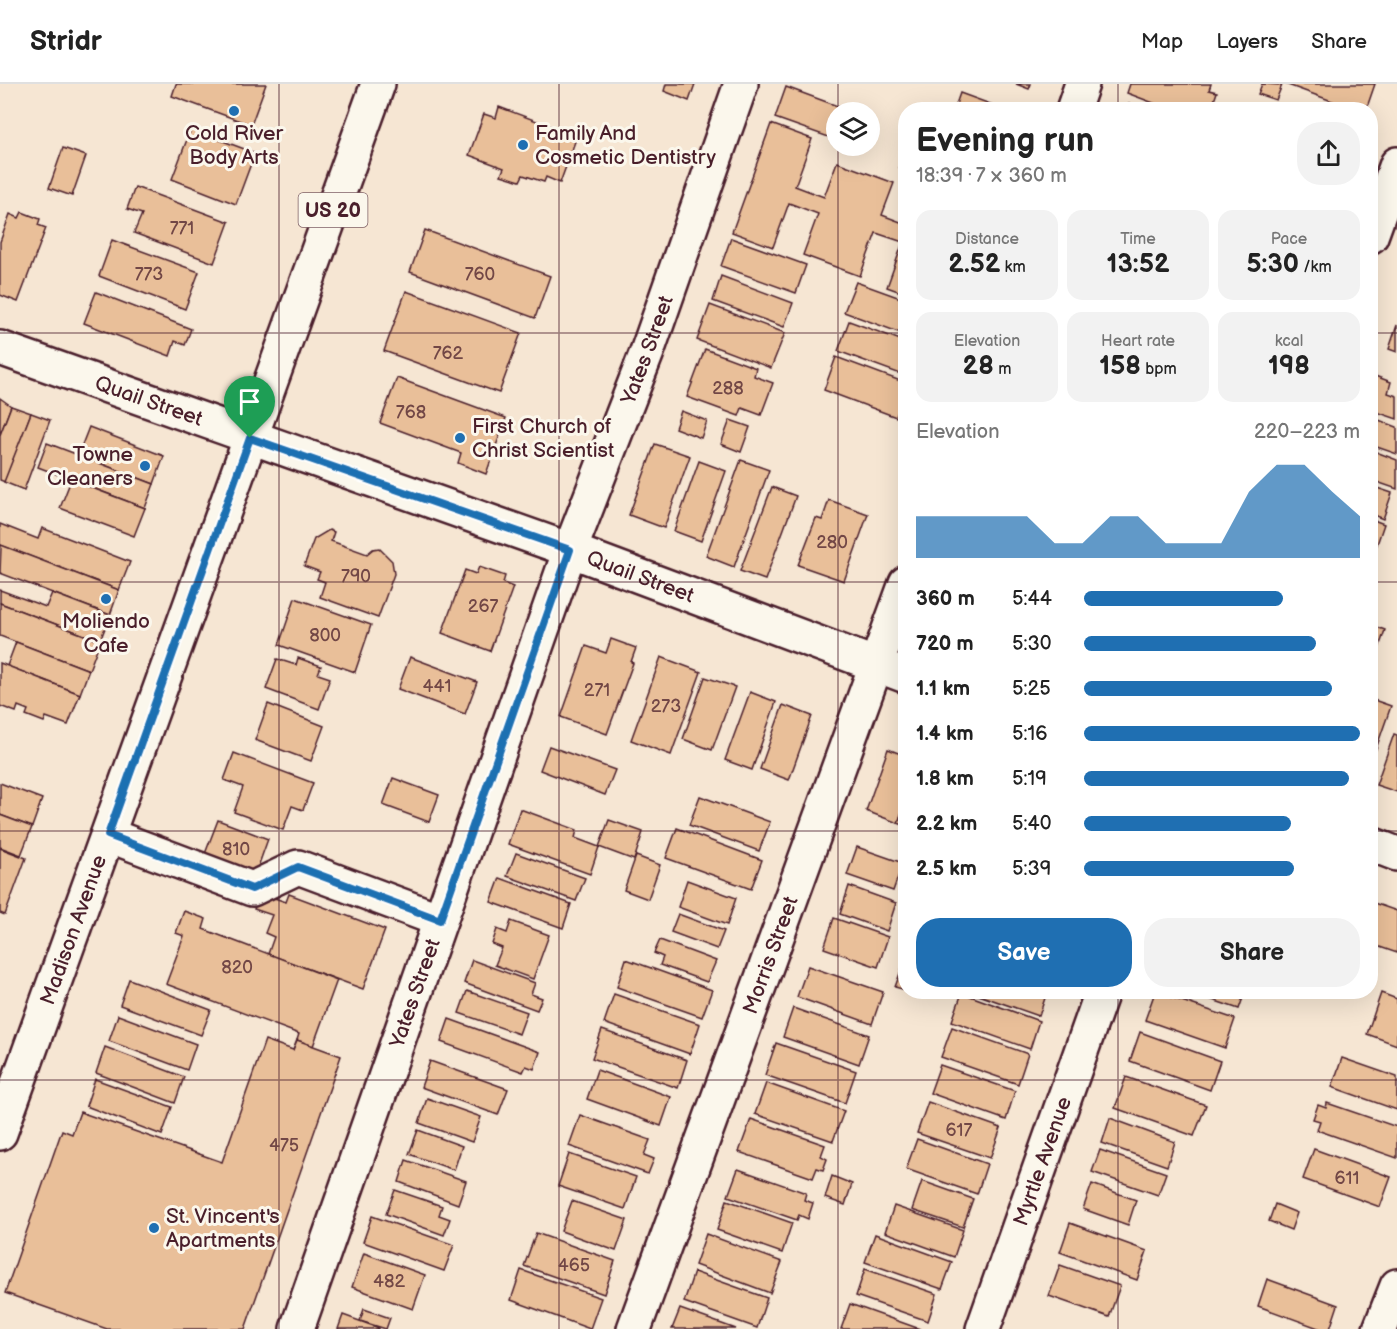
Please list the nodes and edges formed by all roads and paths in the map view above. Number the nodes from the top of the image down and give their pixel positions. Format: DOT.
graph roads {
  1 [pos="378,84"];
  2 [pos="741,84"];
  3 [pos="1082,84"];
  4 [pos="1076,102"];
  5 [pos="1397,164"];
  6 [pos="1378,217"];
  7 [pos="0,348"];
  8 [pos="250,438"];
  9 [pos="570,550"];
  10 [pos="898,634"];
  11 [pos="892,671"];
  12 [pos="108,835"];
  13 [pos="1378,847"];
  14 [pos="1397,854"];
  15 [pos="440,920"];
  16 [pos="1100,999"];
  17 [pos="0,1132"];
  18 [pos="1397,1286"];
  19 [pos="297,1329"];
  20 [pos="634,1329"];
  21 [pos="983,1329"];
  22 [pos="1380,1329"];
  1 -- 8 [label="street, Madison Avenue / US 20"];
  2 -- 9 [label="street, Yates Street"];
  3 -- 4 [label="street"];
  5 -- 6 [label="street"];
  7 -- 8 [label="street, Quail Street"];
  8 -- 9 [label="street, Quail Street"];
  8 -- 12 [label="street, Madison Avenue / US 20"];
  9 -- 11 [label="street, Quail Street"];
  9 -- 15 [label="street, Yates Street"];
  10 -- 11 [label="street, Morris Street"];
  11 -- 20 [label="street, Morris Street"];
  12 -- 15 [label="street"];
  12 -- 17 [label="street, Madison Avenue / US 20"];
  13 -- 14 [label="street"];
  15 -- 19 [label="street, Yates Street"];
  16 -- 21 [label="street, Myrtle Avenue"];
  18 -- 22 [label="street"];
}
